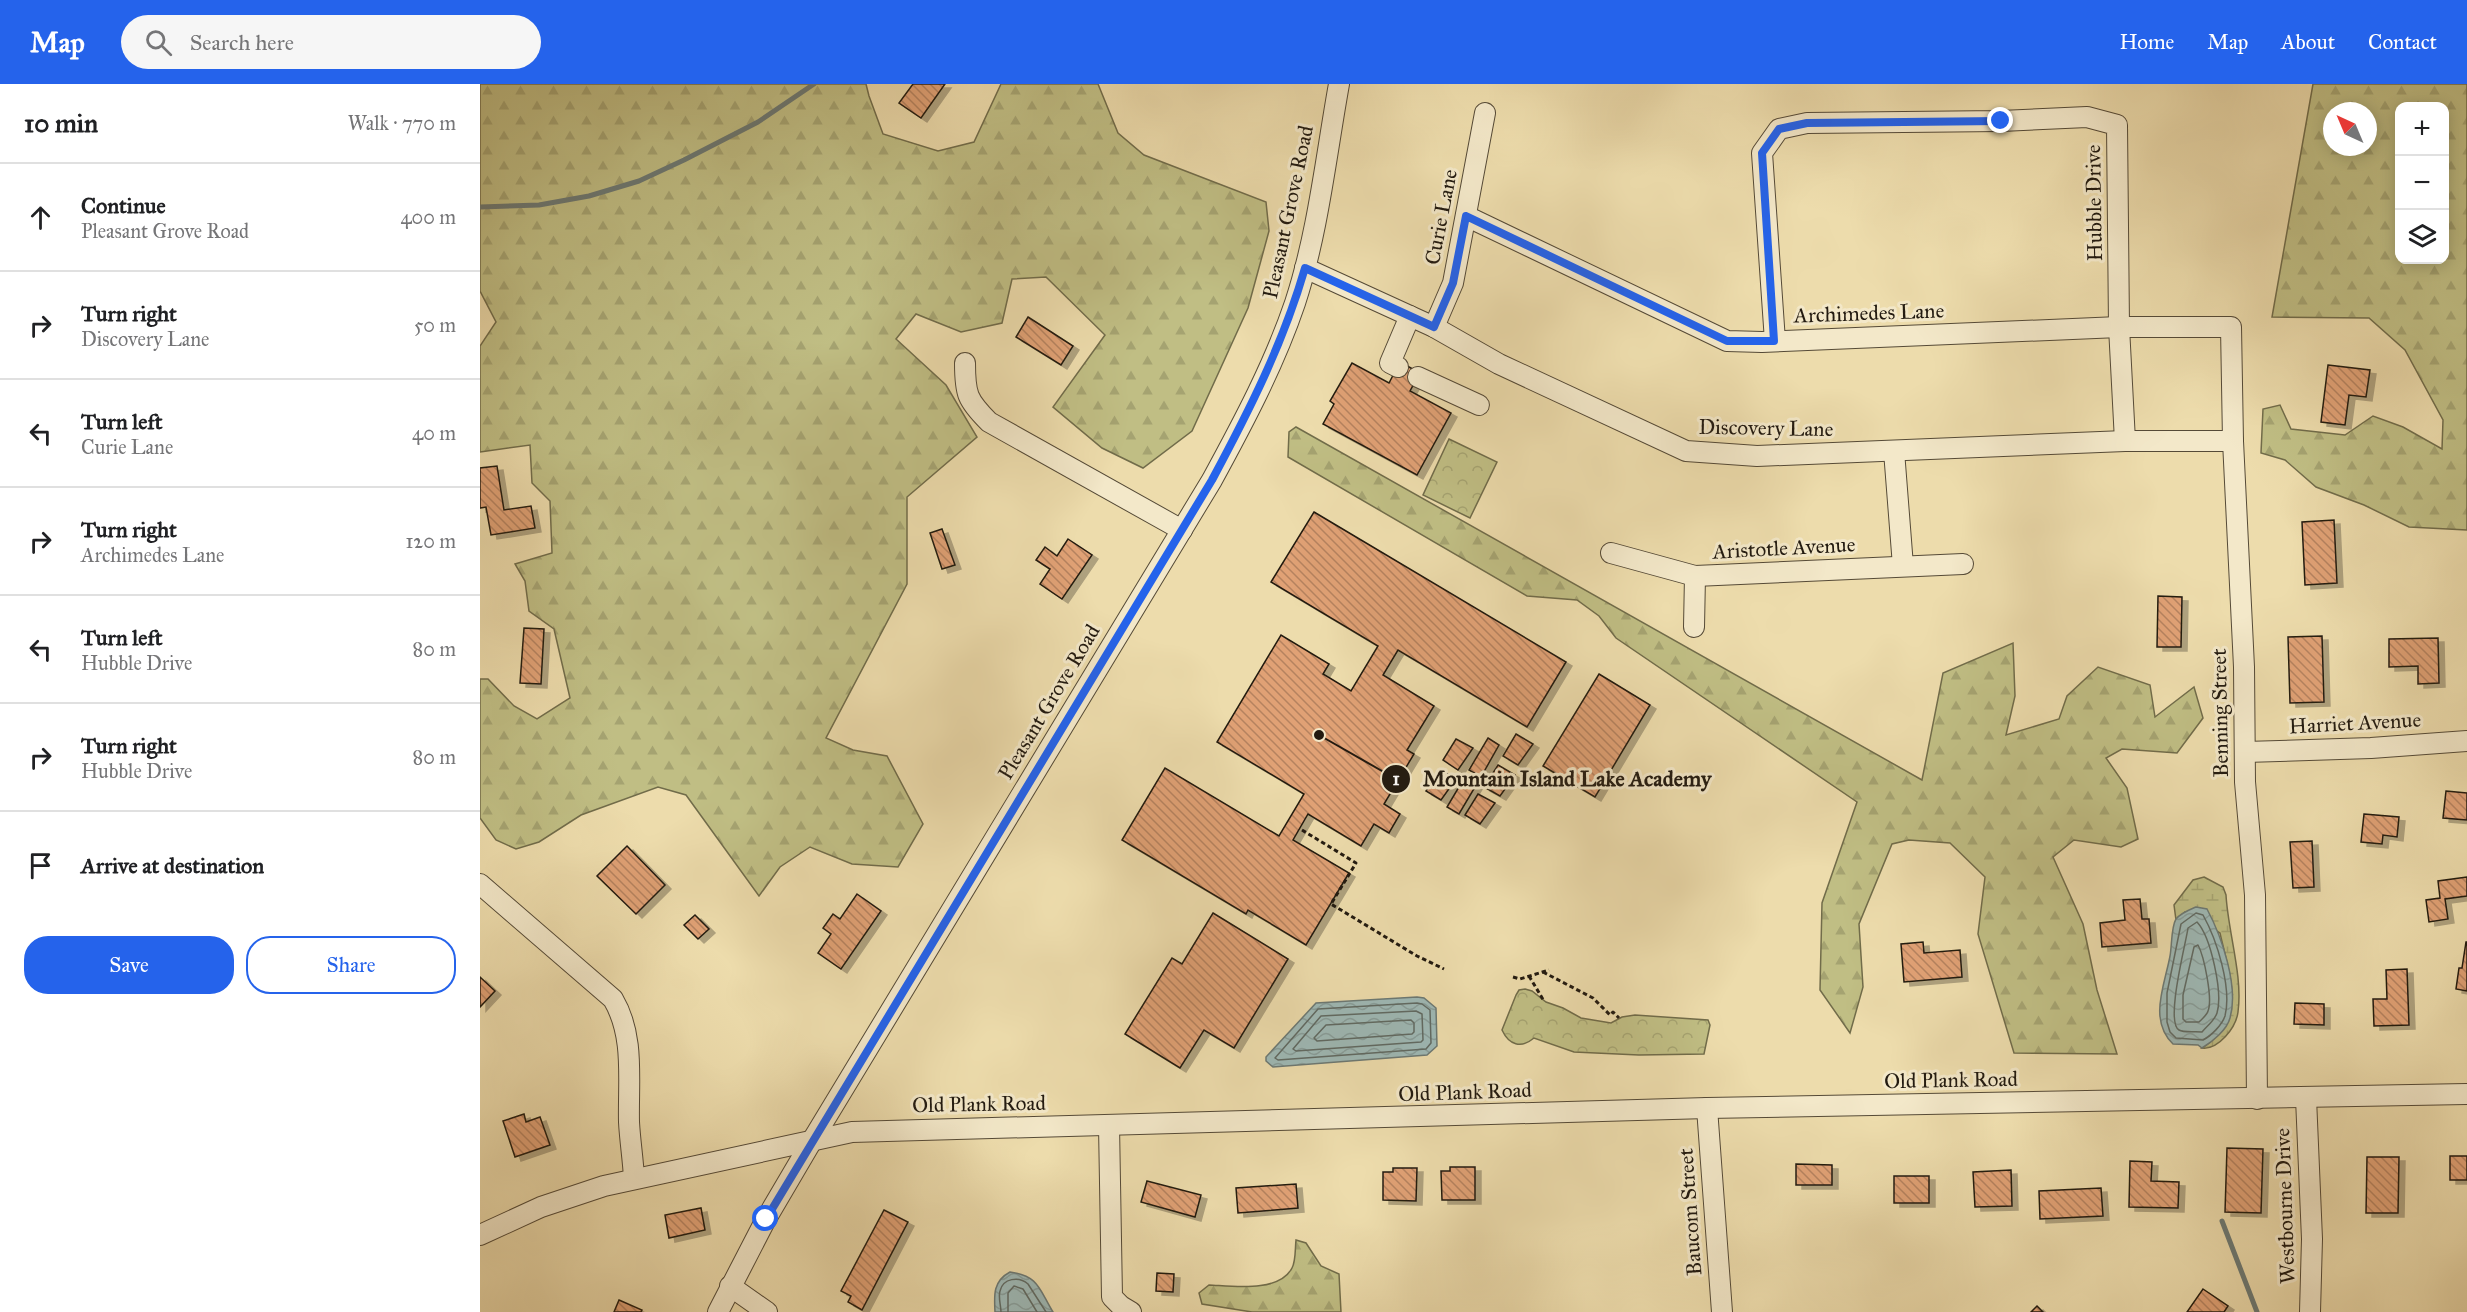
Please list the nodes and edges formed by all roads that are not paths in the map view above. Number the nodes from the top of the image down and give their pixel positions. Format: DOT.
graph roads {
  1 [pos="1339,84"];
  2 [pos="1485,113"];
  3 [pos="1466,216"];
  4 [pos="1305,268"];
  5 [pos="1410,316"];
  6 [pos="1434,327"];
  7 [pos="2119,327"];
  8 [pos="2231,327"];
  9 [pos="1774,341"];
  10 [pos="965,363"];
  11 [pos="1398,367"];
  12 [pos="1418,376"];
  13 [pos="1479,405"];
  14 [pos="2125,441"];
  15 [pos="2233,441"];
  16 [pos="1894,451"];
  17 [pos="1182,530"];
  18 [pos="1611,553"];
  19 [pos="1963,564"];
  20 [pos="1903,566"];
  21 [pos="1695,576"];
  22 [pos="1694,627"];
  23 [pos="2467,741"];
  24 [pos="2245,752"];
  25 [pos="480,884"];
  26 [pos="2467,1094"];
  27 [pos="2306,1098"];
  28 [pos="2257,1099"];
  29 [pos="1707,1108"];
  30 [pos="1109,1125"];
  31 [pos="813,1139"];
  32 [pos="634,1178"];
  33 [pos="480,1235"];
  34 [pos="730,1286"];
  35 [pos="718,1312"];
  36 [pos="767,1312"];
  37 [pos="1131,1312"];
  38 [pos="1722,1312"];
  39 [pos="2310,1312"];
  1 -- 4 [label="street, Pleasant Grove Road"];
  2 -- 3 [label="street, Curie Lane"];
  3 -- 6 [label="street, Curie Lane"];
  3 -- 9 [label="street, Archimedes Lane"];
  4 -- 5 [label="street, Discovery Lane"];
  4 -- 17 [label="street, Pleasant Grove Road"];
  5 -- 6 [label="street, Discovery Lane"];
  5 -- 11 [label="street"];
  6 -- 16 [label="street, Discovery Lane"];
  7 -- 8 [label="street, Archimedes Lane"];
  7 -- 9 [label="street, Archimedes Lane"];
  7 -- 9 [label="street, Hubble Drive"];
  7 -- 14 [label="street, Hubble Drive"];
  8 -- 15 [label="street, Benning Street"];
  10 -- 17 [label="street"];
  12 -- 13 [label="street"];
  14 -- 15 [label="street, Discovery Lane"];
  14 -- 16 [label="street, Discovery Lane"];
  15 -- 24 [label="street, Benning Street"];
  16 -- 20 [label="street"];
  17 -- 31 [label="street, Pleasant Grove Road"];
  18 -- 21 [label="street, Aristotle Avenue"];
  19 -- 20 [label="street, Aristotle Avenue"];
  20 -- 21 [label="street, Aristotle Avenue"];
  21 -- 22 [label="street"];
  23 -- 24 [label="street, Harriet Avenue"];
  24 -- 28 [label="street, Benning Street"];
  25 -- 32 [label="street"];
  26 -- 27 [label="street, Old Plank Road"];
  27 -- 28 [label="street, Old Plank Road"];
  27 -- 39 [label="street, Westbourne Drive"];
  28 -- 29 [label="street, Old Plank Road"];
  29 -- 30 [label="street, Old Plank Road"];
  29 -- 38 [label="street, Baucom Street"];
  30 -- 31 [label="street, Old Plank Road"];
  30 -- 37 [label="street"];
  31 -- 32 [label="street, Old Plank Road"];
  31 -- 34 [label="street, Pleasant Grove Road"];
  32 -- 33 [label="street, Old Plank Road"];
  34 -- 35 [label="street, Pleasant Grove Road"];
  34 -- 36 [label="street"];
}
